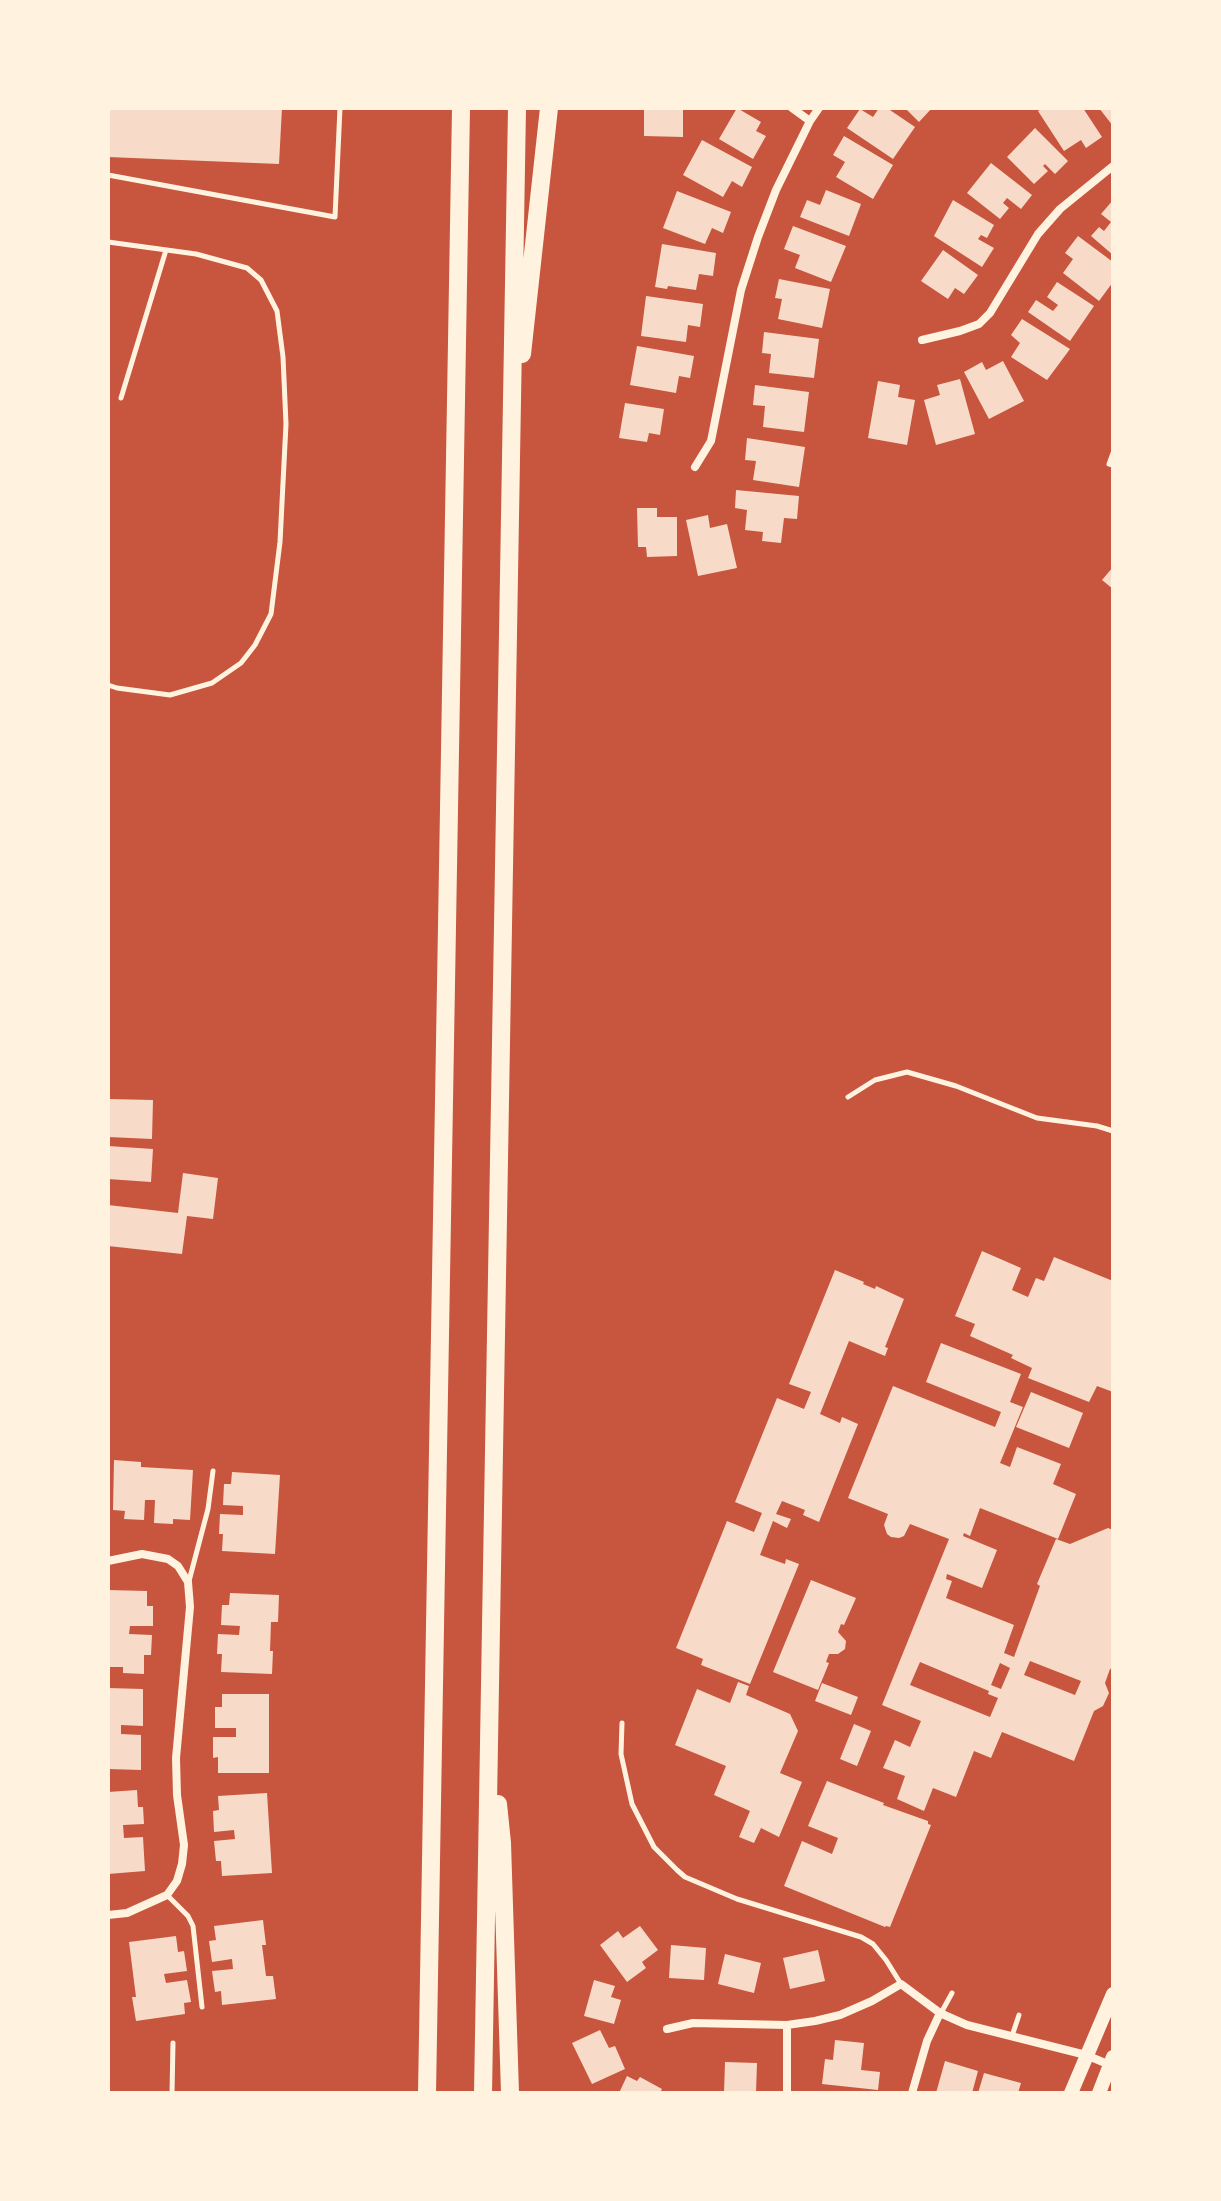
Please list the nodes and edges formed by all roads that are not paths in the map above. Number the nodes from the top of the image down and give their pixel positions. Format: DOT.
graph roads {
  1 [pos="340,108"];
  2 [pos="461,108"];
  3 [pos="517,108"];
  4 [pos="549,108"];
  5 [pos="792,108"];
  6 [pos="819,108"];
  7 [pos="810,121"];
  8 [pos="1113,166"];
  9 [pos="108,175"];
  10 [pos="108,242"];
  11 [pos="166,250"];
  12 [pos="922,340"];
  13 [pos="121,398"];
  14 [pos="512,432"];
  15 [pos="1113,453"];
  16 [pos="1113,465"];
  17 [pos="695,467"];
  18 [pos="108,685"];
  19 [pos="848,1097"];
  20 [pos="1113,1131"];
  21 [pos="213,1471"];
  22 [pos="108,1561"];
  23 [pos="188,1582"];
  24 [pos="489,1705"];
  25 [pos="622,1723"];
  26 [pos="167,1895"];
  27 [pos="108,1915"];
  28 [pos="901,1984"];
  29 [pos="952,1993"];
  30 [pos="1113,1994"];
  31 [pos="202,2007"];
  32 [pos="940,2013"];
  33 [pos="1019,2015"];
  34 [pos="787,2025"];
  35 [pos="667,2029"];
  36 [pos="1012,2036"];
  37 [pos="173,2043"];
  38 [pos="1086,2055"];
  39 [pos="1111,2061"];
  40 [pos="172,2093"];
  41 [pos="427,2093"];
  42 [pos="483,2093"];
  43 [pos="510,2093"];
  44 [pos="787,2093"];
  45 [pos="912,2093"];
  46 [pos="1071,2093"];
  47 [pos="1099,2093"];
  1 -- 9 [label="lane"];
  2 -- 41 [label="highway"];
  3 -- 14 [label="highway"];
  4 -- 14 [label="highway"];
  5 -- 7 [label="street"];
  6 -- 7 [label="street"];
  7 -- 17 [label="street"];
  8 -- 12 [label="street"];
  10 -- 11 [label="lane"];
  11 -- 13 [label="lane"];
  11 -- 18 [label="lane"];
  14 -- 24 [label="highway"];
  15 -- 16 [label="lane"];
  19 -- 20 [label="lane"];
  21 -- 23 [label="lane"];
  22 -- 23 [label="street"];
  23 -- 26 [label="street"];
  24 -- 42 [label="highway"];
  24 -- 43 [label="highway"];
  25 -- 28 [label="lane"];
  26 -- 27 [label="street"];
  26 -- 31 [label="lane"];
  28 -- 32 [label="street"];
  28 -- 34 [label="street"];
  29 -- 32 [label="lane"];
  30 -- 38 [label="main road"];
  32 -- 36 [label="street"];
  32 -- 45 [label="street"];
  33 -- 36 [label="lane"];
  34 -- 35 [label="street"];
  34 -- 44 [label="street"];
  36 -- 38 [label="street"];
  37 -- 40 [label="lane"];
  38 -- 39 [label="street"];
  38 -- 46 [label="main road"];
  39 -- 47 [label="main road"];
}
